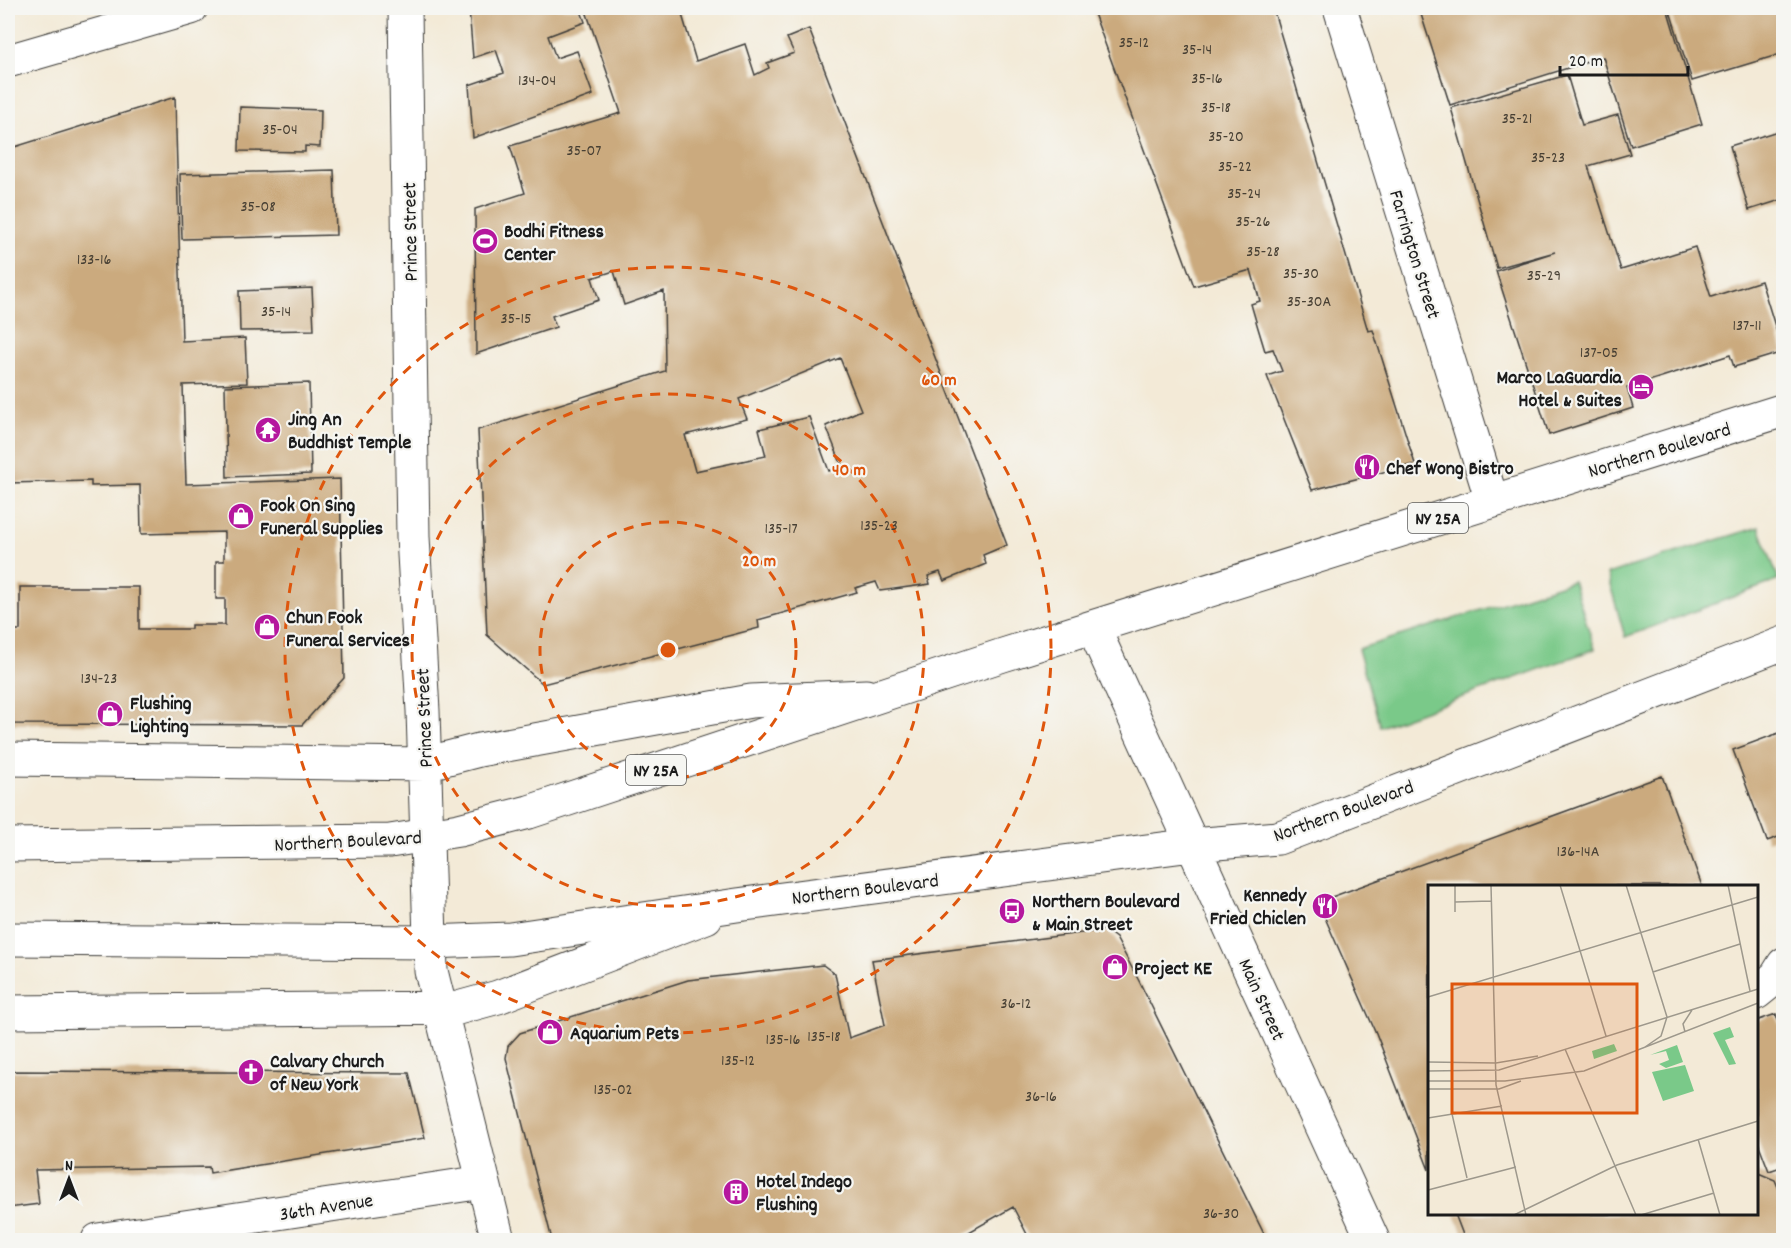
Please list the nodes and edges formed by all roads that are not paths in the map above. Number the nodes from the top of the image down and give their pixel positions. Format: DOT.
graph roads {
  1 [pos="191,8"];
  2 [pos="405,8"];
  3 [pos="1340,8"];
  4 [pos="8,61"];
  5 [pos="1784,410"];
  6 [pos="1492,501"];
  7 [pos="1093,627"];
  8 [pos="1784,643"];
  9 [pos="883,696"];
  10 [pos="8,759"];
  11 [pos="425,764"];
  12 [pos="427,836"];
  13 [pos="8,845"];
  14 [pos="1192,845"];
  15 [pos="736,905"];
  16 [pos="8,939"];
  17 [pos="429,942"];
  18 [pos="1784,964"];
  19 [pos="1758,991"];
  20 [pos="440,1008"];
  21 [pos="8,1012"];
  22 [pos="483,1182"];
  23 [pos="98,1240"];
  24 [pos="498,1240"];
  25 [pos="1373,1240"];
  1 -- 4 [label="main road"];
  2 -- 11 [label="main road, Prince Street"];
  3 -- 6 [label="main road, Farrington Street"];
  5 -- 6 [label="main road, Northern Boulevard / NY 25A"];
  6 -- 7 [label="main road, Northern Boulevard / NY 25A"];
  7 -- 9 [label="main road, Northern Boulevard / NY 25A"];
  7 -- 14 [label="main road, Main Street"];
  8 -- 14 [label="main road, Northern Boulevard"];
  9 -- 11 [label="main road, Northern Boulevard"];
  9 -- 12 [label="main road, Northern Boulevard / NY 25A"];
  10 -- 11 [label="main road, Northern Boulevard"];
  11 -- 12 [label="main road, Prince Street"];
  12 -- 13 [label="main road, Northern Boulevard / NY 25A"];
  12 -- 17 [label="main road, Prince Street"];
  14 -- 15 [label="main road, Northern Boulevard"];
  14 -- 25 [label="main road, Main Street"];
  15 -- 17 [label="main road, Northern Boulevard"];
  15 -- 20 [label="main road, Northern Boulevard"];
  16 -- 17 [label="main road, Northern Boulevard"];
  17 -- 20 [label="main road, Prince Street"];
  18 -- 19 [label="main road"];
  20 -- 21 [label="main road, Northern Boulevard"];
  20 -- 22 [label="main road, Prince Street"];
  22 -- 23 [label="main road, 36th Avenue"];
  22 -- 24 [label="main road, Prince Street"];
}
